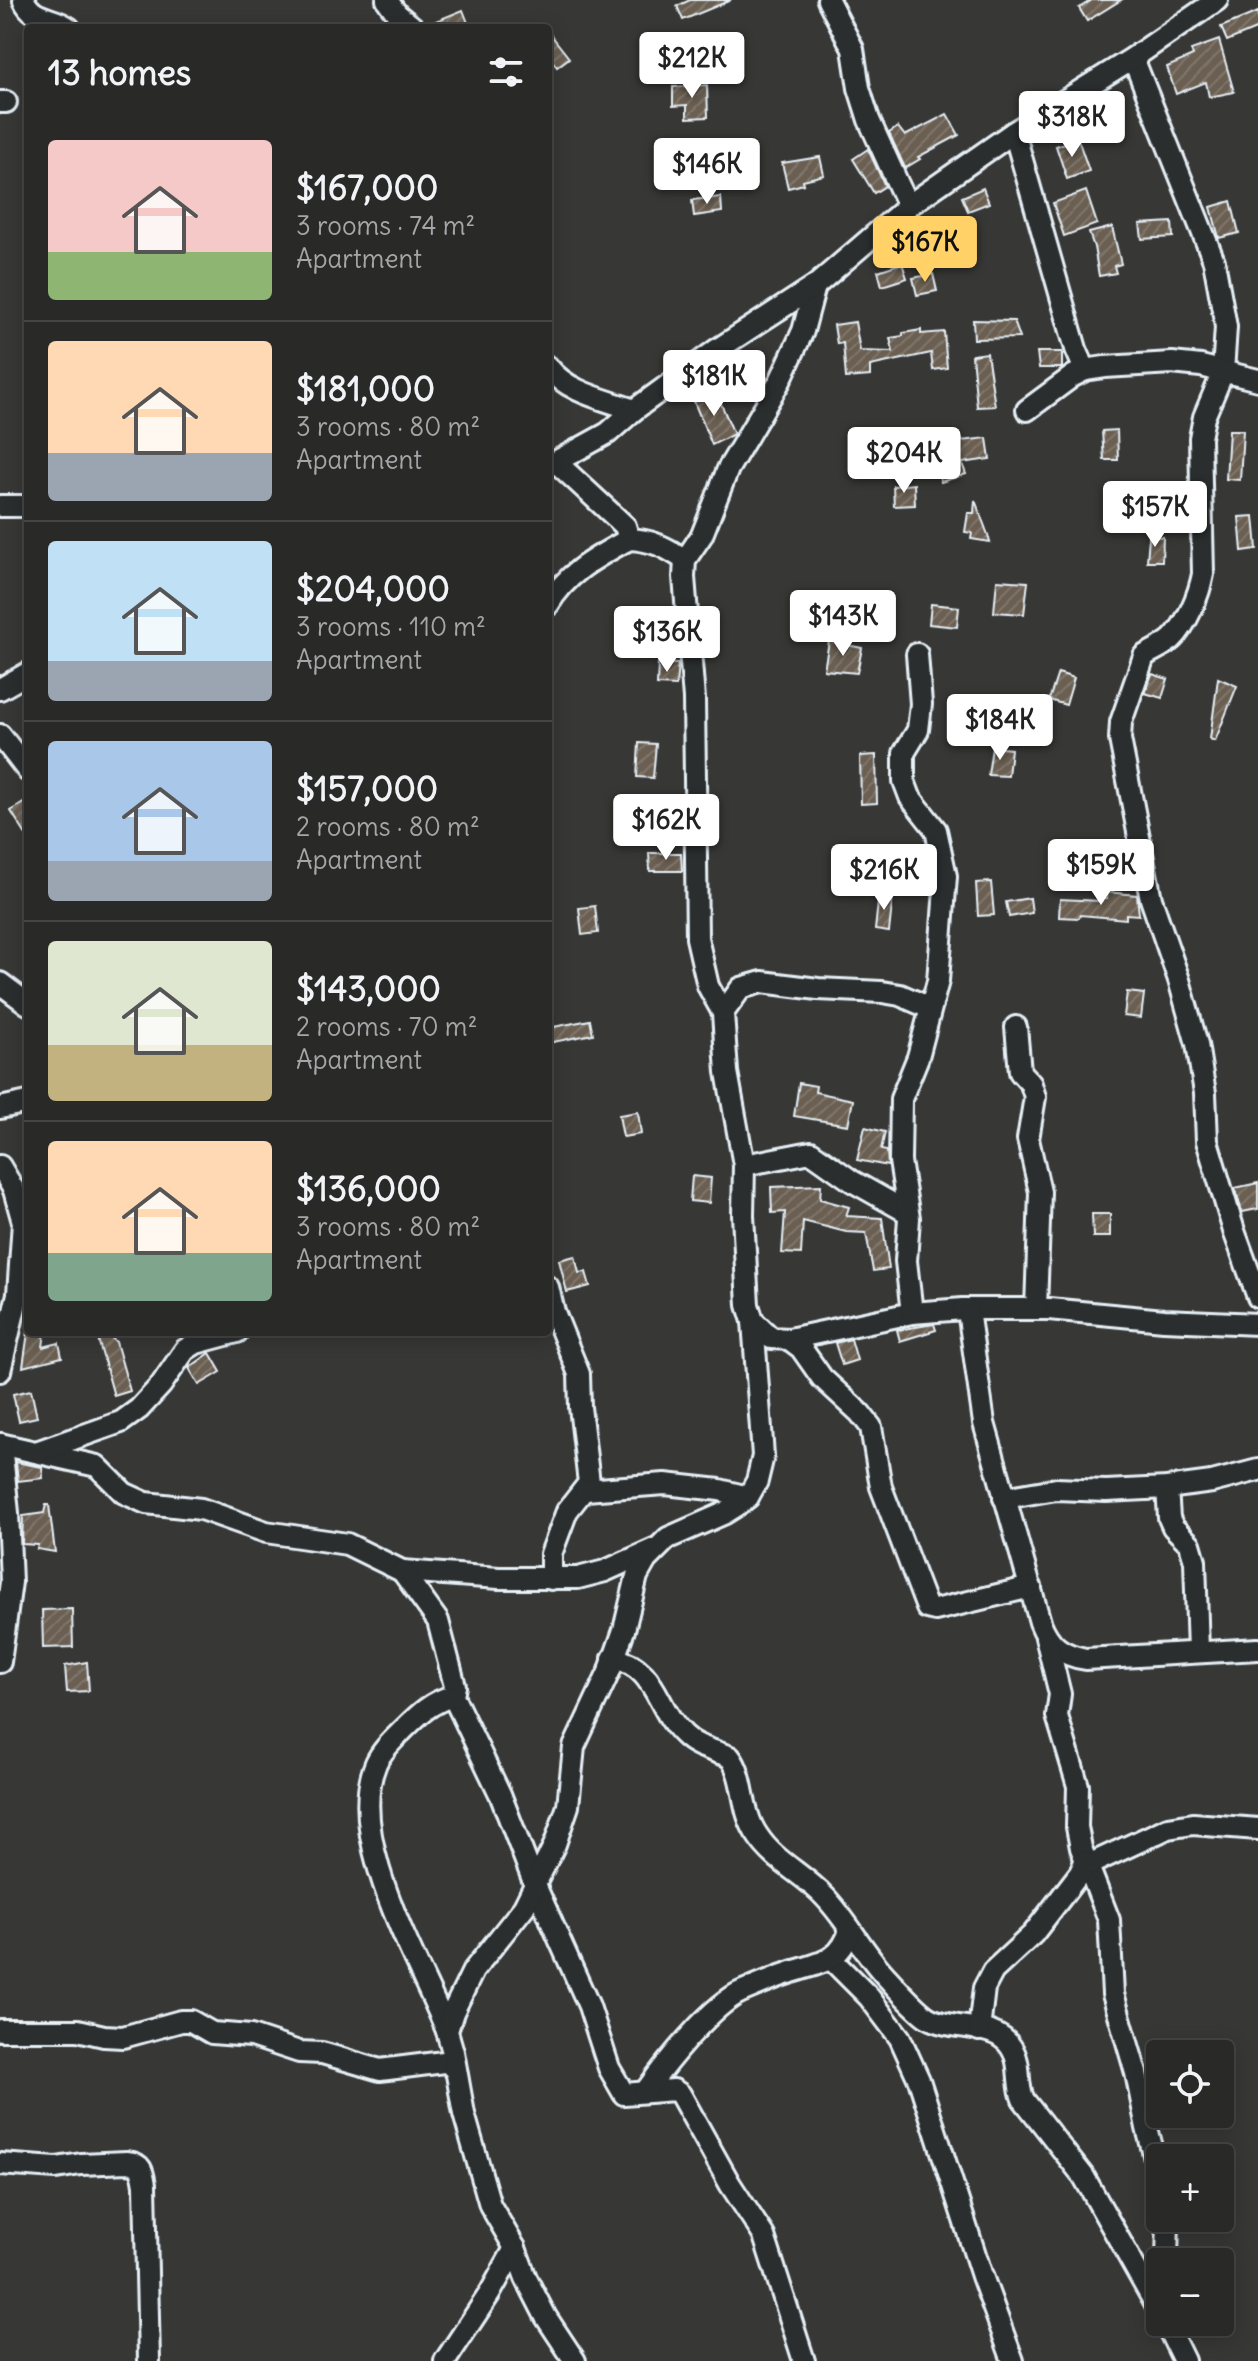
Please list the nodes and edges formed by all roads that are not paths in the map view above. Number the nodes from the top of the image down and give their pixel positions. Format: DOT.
graph roads {
  1 [pos="24,0"];
  2 [pos="387,0"];
  3 [pos="828,0"];
  4 [pos="1217,0"];
  5 [pos="59,24"];
  6 [pos="409,24"];
  7 [pos="1133,58"];
  8 [pos="1014,132"];
  9 [pos="908,206"];
  10 [pos="815,286"];
  11 [pos="1085,370"];
  12 [pos="552,372"];
  13 [pos="1223,372"];
  14 [pos="1258,380"];
  15 [pos="634,410"];
  16 [pos="1027,410"];
  17 [pos="552,464"];
  18 [pos="0,506"];
  19 [pos="24,506"];
  20 [pos="629,539"];
  21 [pos="685,560"];
  22 [pos="552,599"];
  23 [pos="917,654"];
  24 [pos="24,675"];
  25 [pos="0,689"];
  26 [pos="0,735"];
  27 [pos="24,766"];
  28 [pos="0,983"];
  29 [pos="24,1001"];
  30 [pos="930,1008"];
  31 [pos="723,1013"];
  32 [pos="1016,1027"];
  33 [pos="24,1103"];
  34 [pos="0,1108"];
  35 [pos="744,1165"];
  36 [pos="0,1166"];
  37 [pos="907,1212"];
  38 [pos="1258,1297"];
  39 [pos="552,1302"];
  40 [pos="963,1309"];
  41 [pos="1036,1309"];
  42 [pos="912,1313"];
  43 [pos="753,1321"];
  44 [pos="1258,1324"];
  45 [pos="222,1336"];
  46 [pos="789,1339"];
  47 [pos="0,1371"];
  48 [pos="0,1444"];
  49 [pos="39,1451"];
  50 [pos="1258,1470"];
  51 [pos="1167,1488"];
  52 [pos="585,1490"];
  53 [pos="748,1497"];
  54 [pos="1004,1498"];
  55 [pos="657,1548"];
  56 [pos="402,1571"];
  57 [pos="551,1579"];
  58 [pos="1031,1587"];
  59 [pos="1046,1637"];
  60 [pos="1258,1649"];
  61 [pos="1198,1651"];
  62 [pos="613,1658"];
  63 [pos="0,1662"];
  64 [pos="453,1696"];
  65 [pos="1258,1829"];
  66 [pos="1086,1864"];
  67 [pos="535,1885"];
  68 [pos="850,1930"];
  69 [pos="831,1959"];
  70 [pos="0,2030"];
  71 [pos="979,2030"];
  72 [pos="447,2031"];
  73 [pos="456,2071"];
  74 [pos="645,2092"];
  75 [pos="1151,2144"];
  76 [pos="0,2164"];
  77 [pos="515,2248"];
  78 [pos="1146,2269"];
  79 [pos="1172,2336"];
  80 [pos="149,2361"];
  81 [pos="445,2361"];
  82 [pos="575,2361"];
  83 [pos="804,2361"];
  84 [pos="1013,2361"];
  85 [pos="1184,2361"];
  1 -- 5 [label="street"];
  2 -- 6 [label="street"];
  3 -- 9 [label="street"];
  4 -- 7 [label="street"];
  7 -- 8 [label="street"];
  7 -- 13 [label="street"];
  8 -- 9 [label="street"];
  8 -- 11 [label="street"];
  9 -- 10 [label="street"];
  10 -- 15 [label="street"];
  10 -- 21 [label="street"];
  11 -- 13 [label="street"];
  11 -- 16 [label="street"];
  12 -- 15 [label="street"];
  13 -- 14 [label="street"];
  13 -- 38 [label="street"];
  15 -- 17 [label="street"];
  17 -- 20 [label="street"];
  18 -- 19 [label="street"];
  20 -- 21 [label="street"];
  20 -- 22 [label="street"];
  21 -- 31 [label="street"];
  23 -- 30 [label="street"];
  24 -- 25 [label="street"];
  26 -- 27 [label="street"];
  28 -- 29 [label="street"];
  30 -- 31 [label="street"];
  30 -- 37 [label="street"];
  31 -- 35 [label="street"];
  32 -- 41 [label="street"];
  33 -- 34 [label="street"];
  35 -- 37 [label="street"];
  35 -- 43 [label="street"];
  36 -- 47 [label="street"];
  37 -- 42 [label="street"];
  39 -- 52 [label="street"];
  40 -- 41 [label="street"];
  40 -- 42 [label="street"];
  40 -- 54 [label="street"];
  41 -- 44 [label="street"];
  42 -- 46 [label="street"];
  43 -- 46 [label="street"];
  43 -- 53 [label="street"];
  45 -- 49 [label="street"];
  46 -- 58 [label="street"];
  48 -- 49 [label="street"];
  48 -- 63 [label="street"];
  49 -- 56 [label="street"];
  50 -- 51 [label="street"];
  51 -- 54 [label="street"];
  51 -- 61 [label="street"];
  52 -- 53 [label="street"];
  52 -- 57 [label="street"];
  53 -- 55 [label="street"];
  54 -- 58 [label="street"];
  55 -- 57 [label="street"];
  55 -- 62 [label="street"];
  56 -- 57 [label="street"];
  56 -- 64 [label="street"];
  58 -- 59 [label="street"];
  59 -- 61 [label="street"];
  59 -- 66 [label="street"];
  60 -- 61 [label="street"];
  62 -- 67 [label="street"];
  62 -- 68 [label="street"];
  64 -- 67 [label="street"];
  64 -- 72 [label="street"];
  65 -- 66 [label="street"];
  66 -- 71 [label="street"];
  66 -- 75 [label="street"];
  67 -- 72 [label="street"];
  67 -- 74 [label="street"];
  68 -- 69 [label="street"];
  68 -- 71 [label="street"];
  69 -- 74 [label="street"];
  69 -- 84 [label="street"];
  70 -- 73 [label="street"];
  71 -- 78 [label="street"];
  72 -- 73 [label="street"];
  73 -- 77 [label="street"];
  74 -- 83 [label="street"];
  76 -- 80 [label="street"];
  77 -- 81 [label="street"];
  77 -- 82 [label="street"];
  79 -- 85 [label="street"];
}
